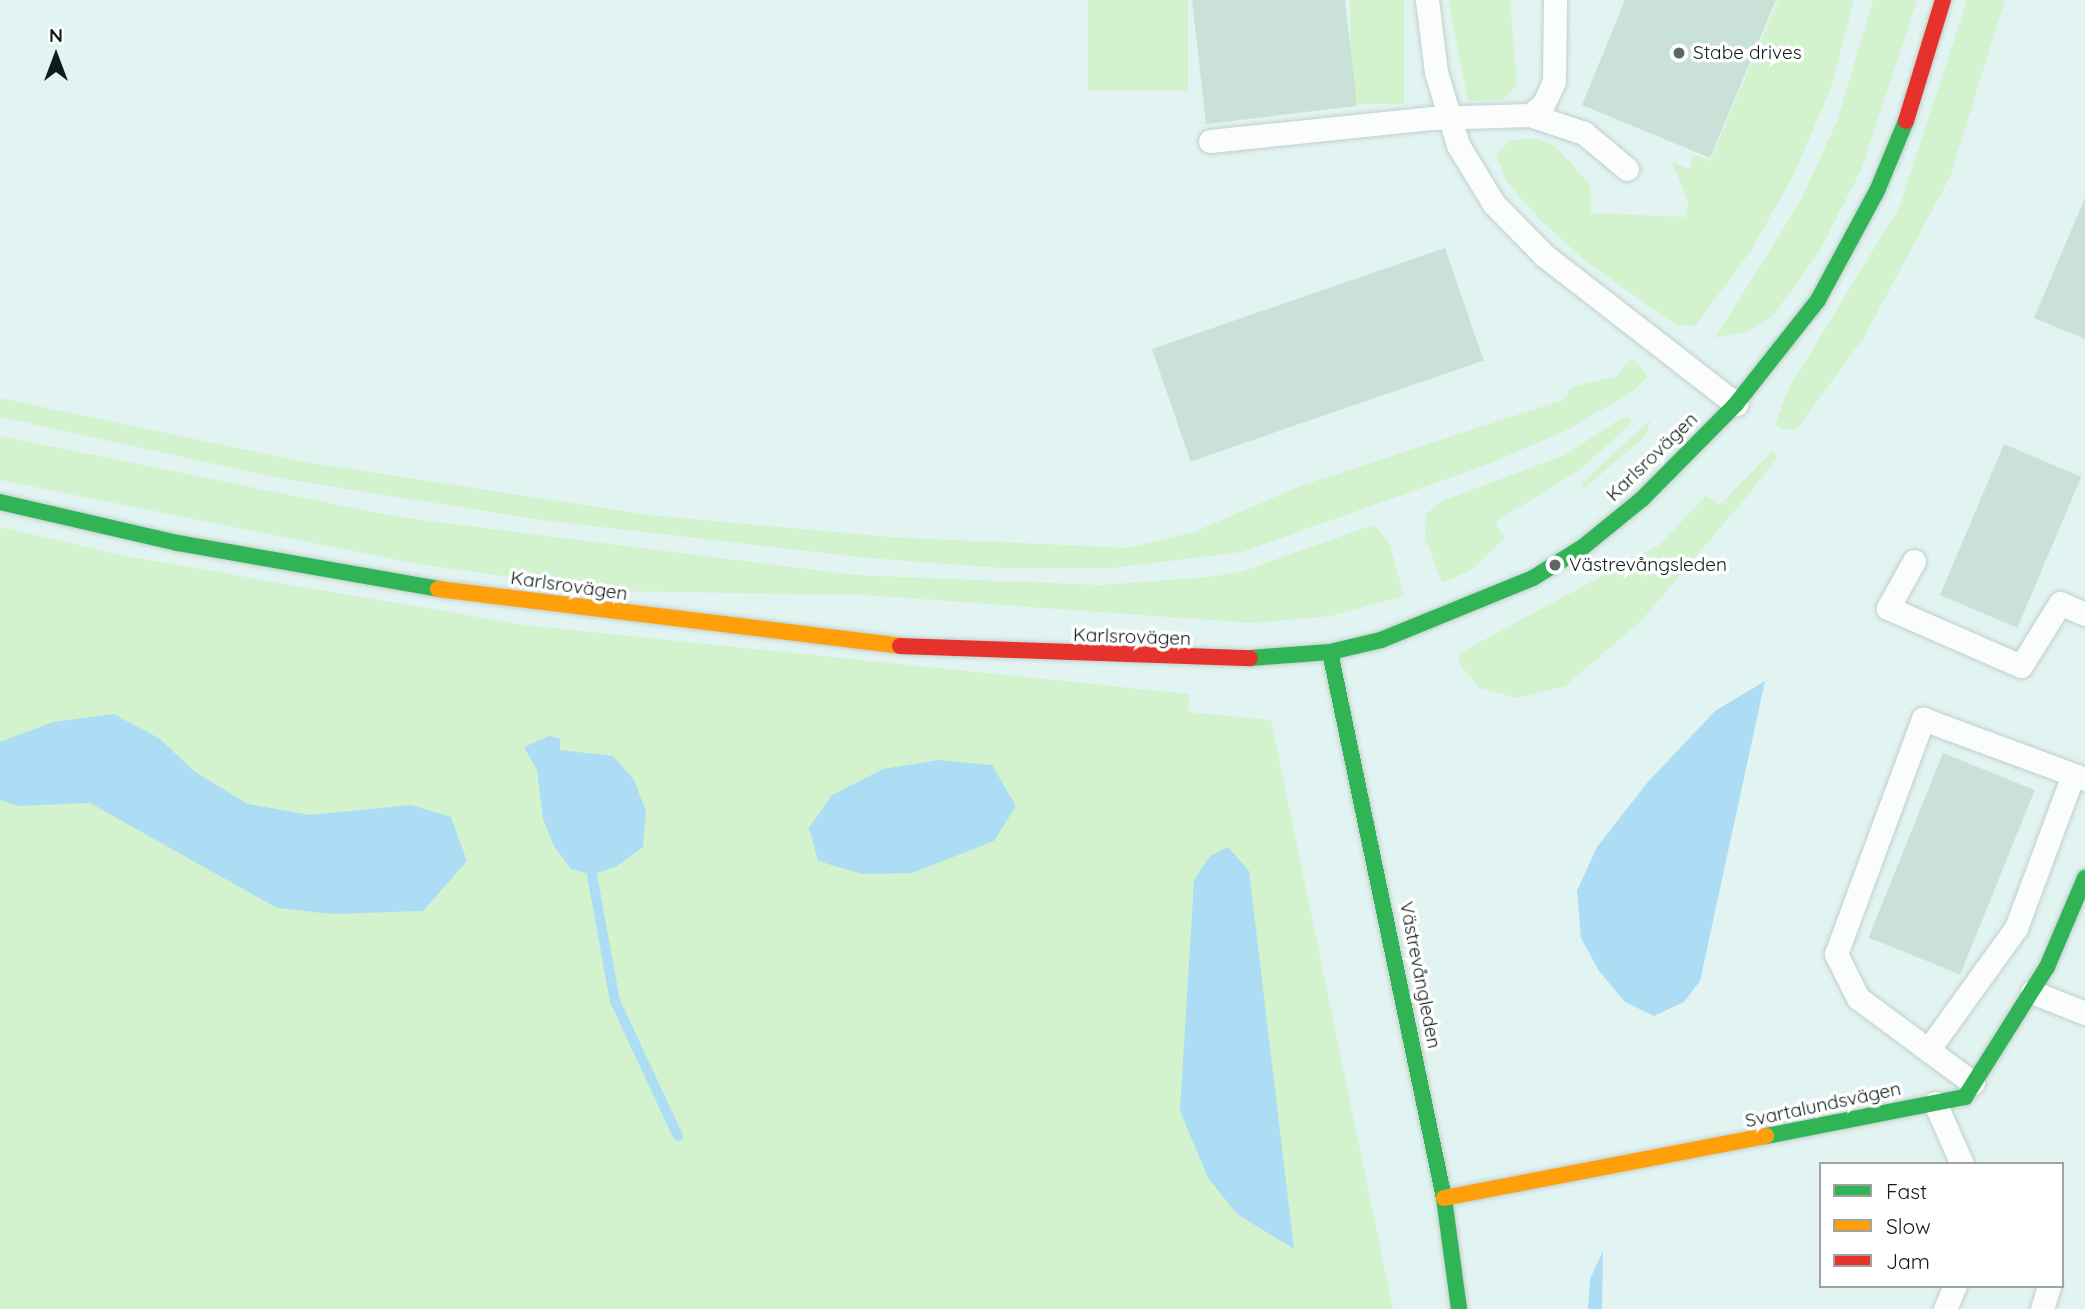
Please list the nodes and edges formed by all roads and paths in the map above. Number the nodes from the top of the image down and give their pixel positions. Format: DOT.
graph roads {
  1 [pos="1427,0"];
  2 [pos="1555,0"];
  3 [pos="1943,0"];
  4 [pos="1530,115"];
  5 [pos="1450,118"];
  6 [pos="1210,141"];
  7 [pos="1627,169"];
  8 [pos="1736,404"];
  9 [pos="0,502"];
  10 [pos="1914,561"];
  11 [pos="2085,614"];
  12 [pos="1330,652"];
  13 [pos="2079,777"];
  14 [pos="2085,878"];
  15 [pos="2032,992"];
  16 [pos="2085,1013"];
  17 [pos="1928,1050"];
  18 [pos="1973,1083"];
  19 [pos="1936,1103"];
  20 [pos="1961,1162"];
  21 [pos="1444,1198"];
  22 [pos="1954,1288"];
  23 [pos="2048,1288"];
  24 [pos="1459,1309"];
  25 [pos="1945,1309"];
  26 [pos="2042,1309"];
  1 -- 5 [label="lane"];
  2 -- 4 [label="lane"];
  3 -- 8 [label="street, Karlsrovägen"];
  4 -- 5 [label="lane"];
  4 -- 7 [label="lane"];
  5 -- 6 [label="lane"];
  5 -- 8 [label="lane"];
  8 -- 12 [label="street, Karlsrovägen"];
  9 -- 12 [label="street, Karlsrovägen"];
  10 -- 11 [label="lane"];
  12 -- 21 [label="street, Västrevångleden"];
  13 -- 17 [label="lane"];
  13 -- 17 [label="lane"];
  14 -- 15 [label="street, Svartalundsvägen"];
  15 -- 16 [label="lane"];
  15 -- 18 [label="street, Svartalundsvägen"];
  17 -- 18 [label="lane"];
  18 -- 19 [label="street, Svartalundsvägen"];
  19 -- 20 [label="lane"];
  19 -- 21 [label="street, Svartalundsvägen"];
  21 -- 24 [label="street, Västrevångleden"];
  22 -- 25 [label="lane"];
  23 -- 26 [label="lane"];
}
